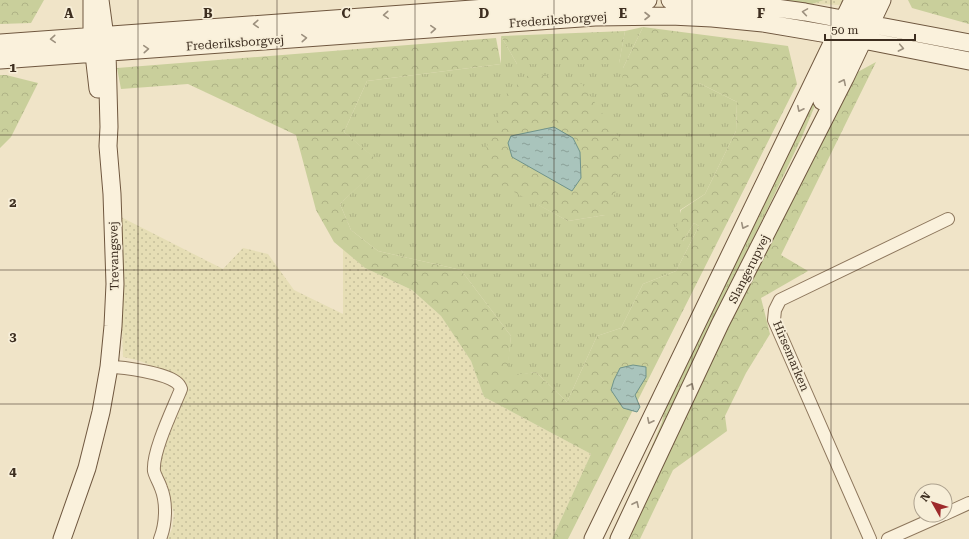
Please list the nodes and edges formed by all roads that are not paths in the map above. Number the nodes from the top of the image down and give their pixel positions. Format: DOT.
graph roads {
  1 [pos="92,0"];
  2 [pos="100,0"];
  3 [pos="648,0"];
  4 [pos="670,0"];
  5 [pos="853,0"];
  6 [pos="868,0"];
  7 [pos="882,0"];
  8 [pos="857,22"];
  9 [pos="850,38"];
  10 [pos="0,43"];
  11 [pos="969,43"];
  12 [pos="100,44"];
  13 [pos="0,60"];
  14 [pos="969,61"];
  15 [pos="948,219"];
  16 [pos="109,367"];
  17 [pos="969,503"];
  18 [pos="953,510"];
  19 [pos="924,523"];
  20 [pos="62,539"];
  21 [pos="160,539"];
  22 [pos="593,539"];
  23 [pos="619,539"];
  24 [pos="870,539"];
  25 [pos="888,539"];
  1 -- 12 [label="street"];
  2 -- 12 [label="street"];
  3 -- 12 [label="street, Frederiksborgvej, one-way"];
  8 -- 4 [label="street, one-way"];
  5 -- 8 [label="street, Slangerupvej"];
  6 -- 8 [label="street"];
  7 -- 8 [label="street, Slangerupvej"];
  8 -- 9 [label="street, Slangerupvej"];
  8 -- 9 [label="street, Slangerupvej"];
  8 -- 11 [label="street"];
  12 -- 9 [label="street, Frederiksborgvej, one-way"];
  9 -- 14 [label="street, Frederiksborgvej, one-way"];
  9 -- 22 [label="street, Slangerupvej, one-way"];
  23 -- 9 [label="street, Slangerupvej, one-way"];
  12 -- 10 [label="street, Frederiksborgvej, one-way"];
  12 -- 13 [label="street, Frederiksborgvej"];
  12 -- 16 [label="street, Trevangsvej"];
  15 -- 24 [label="street, Hirsemarken"];
  16 -- 20 [label="street, Trevangsvej"];
  16 -- 21 [label="street"];
  17 -- 18 [label="street"];
  19 -- 25 [label="street"];
}
